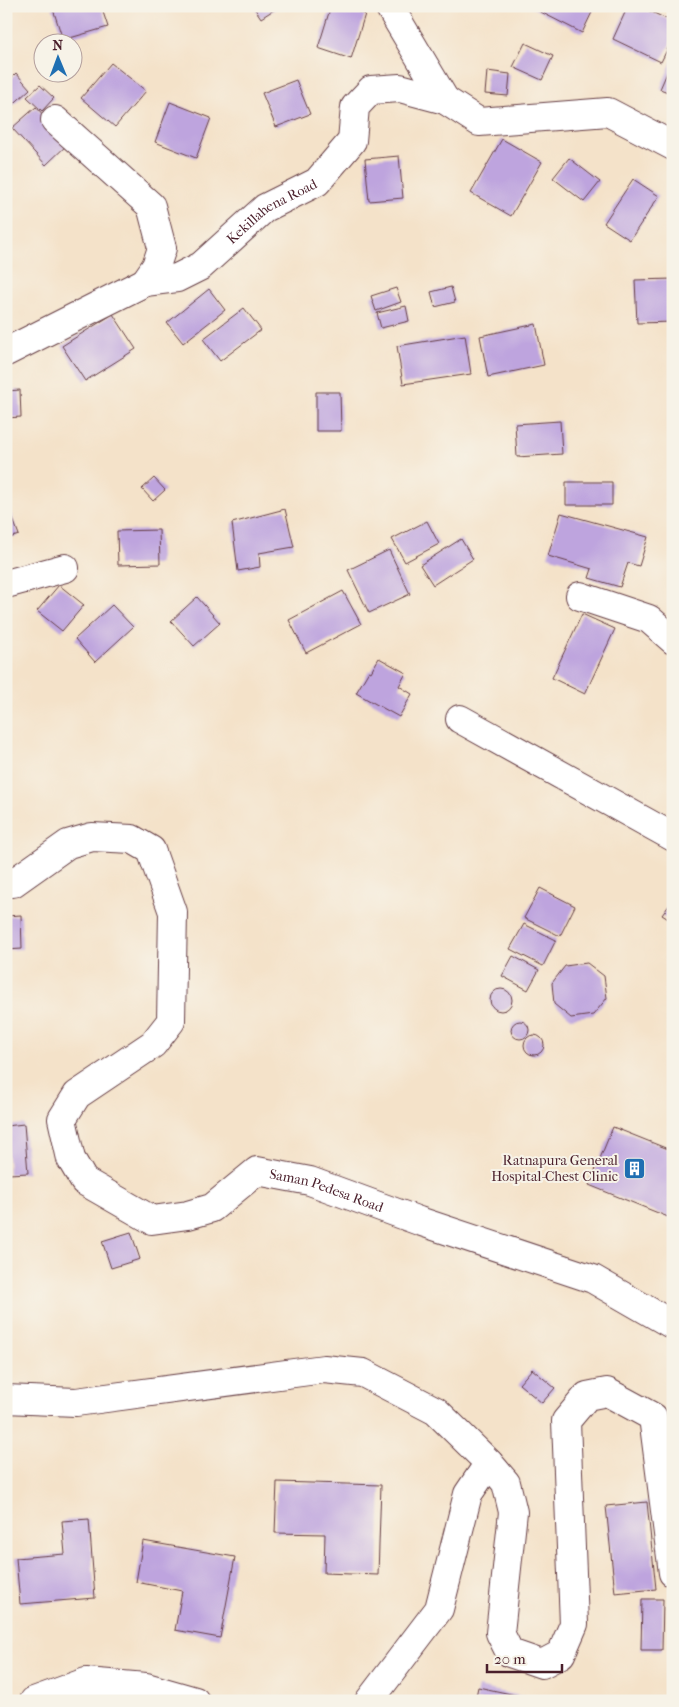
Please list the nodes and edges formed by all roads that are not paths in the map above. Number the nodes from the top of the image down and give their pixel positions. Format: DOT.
graph roads {
  1 [pos="389,6"];
  2 [pos="446,100"];
  3 [pos="55,120"];
  4 [pos="673,146"];
  5 [pos="145,282"];
  6 [pos="6,352"];
  7 [pos="65,568"];
  8 [pos="6,584"];
  9 [pos="580,596"];
  10 [pos="673,640"];
  11 [pos="460,719"];
  12 [pos="673,836"];
  13 [pos="6,884"];
  14 [pos="673,1325"];
  15 [pos="6,1399"];
  16 [pos="489,1463"];
  17 [pos="673,1573"];
  18 [pos="34,1701"];
  19 [pos="195,1701"];
  20 [pos="369,1701"];
  1 -- 2 [label="street"];
  2 -- 4 [label="street, Kekillahena Road"];
  2 -- 5 [label="street, Kekillahena Road"];
  3 -- 5 [label="street"];
  5 -- 6 [label="street, Kekillahena Road"];
  7 -- 8 [label="street"];
  9 -- 10 [label="street"];
  11 -- 12 [label="street"];
  13 -- 14 [label="street, Saman Pedesa Road"];
  15 -- 16 [label="street"];
  16 -- 17 [label="street"];
  16 -- 20 [label="street"];
  18 -- 19 [label="street"];
}
